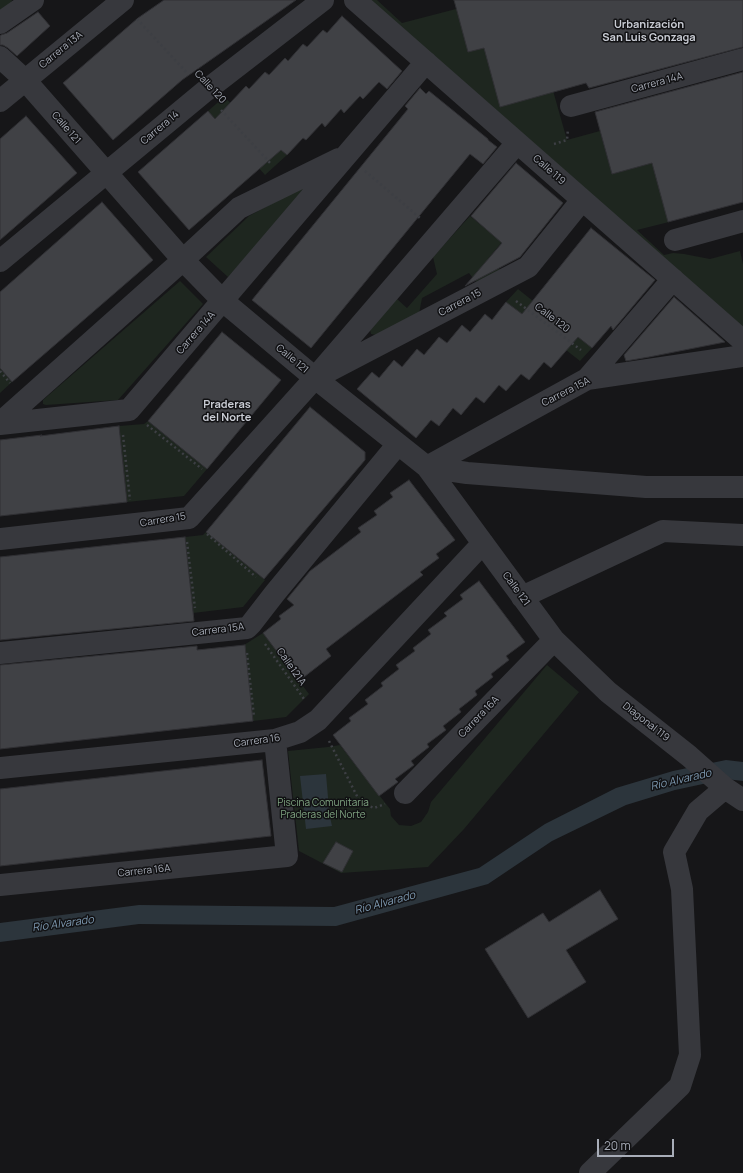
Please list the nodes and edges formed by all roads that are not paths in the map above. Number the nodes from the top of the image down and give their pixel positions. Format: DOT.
graph roads {
  1 [pos="33,0"];
  2 [pos="323,0"];
  3 [pos="355,0"];
  4 [pos="122,1"];
  5 [pos="0,23"];
  6 [pos="0,57"];
  7 [pos="743,59"];
  8 [pos="426,62"];
  9 [pos="25,80"];
  10 [pos="0,101"];
  11 [pos="571,106"];
  12 [pos="522,147"];
  13 [pos="347,156"];
  14 [pos="107,173"];
  15 [pos="582,200"];
  16 [pos="743,221"];
  17 [pos="675,240"];
  18 [pos="183,260"];
  19 [pos="0,261"];
  20 [pos="673,279"];
  21 [pos="223,301"];
  22 [pos="743,341"];
  23 [pos="743,356"];
  24 [pos="593,371"];
  25 [pos="315,378"];
  26 [pos="0,423"];
  27 [pos="398,444"];
  28 [pos="426,467"];
  29 [pos="743,487"];
  30 [pos="743,536"];
  31 [pos="0,539"];
  32 [pos="482,543"];
  33 [pos="522,597"];
  34 [pos="554,640"];
  35 [pos="0,653"];
  36 [pos="266,741"];
  37 [pos="0,768"];
  38 [pos="722,786"];
  39 [pos="405,793"];
  40 [pos="743,800"];
  41 [pos="0,885"];
  42 [pos="590,1173"];
  1 -- 5 [label="street"];
  2 -- 14 [label="street, Carrera 14"];
  3 -- 8 [label="street, Calle 119"];
  4 -- 9 [label="street, Carrera 13A"];
  6 -- 9 [label="street, Calle 121"];
  7 -- 11 [label="street, Carrera 14A"];
  8 -- 12 [label="street, Calle 119"];
  8 -- 13 [label="street, Carrera 14A"];
  9 -- 10 [label="street, Carrera 13A"];
  9 -- 14 [label="street, Calle 121"];
  12 -- 15 [label="street, Calle 119"];
  12 -- 25 [label="street, Carrera 15"];
  13 -- 18 [label="street, Carrera 14A"];
  13 -- 21 [label="street, Carrera 14A"];
  14 -- 18 [label="street, Calle 121"];
  14 -- 19 [label="street, Carrera 14"];
  15 -- 20 [label="street, Calle 119"];
  15 -- 25 [label="street, Carrera 15"];
  16 -- 17 [label="street"];
  18 -- 21 [label="street, Calle 121"];
  18 -- 26 [label="street, Carrera 14A"];
  20 -- 22 [label="street, Calle 119"];
  20 -- 24 [label="street"];
  21 -- 25 [label="street, Calle 121"];
  21 -- 26 [label="street, Carrera 14A"];
  23 -- 24 [label="street, Carrera 15A"];
  24 -- 28 [label="street, Carrera 15A"];
  25 -- 27 [label="street, Calle 121"];
  25 -- 31 [label="street, Carrera 15"];
  27 -- 28 [label="street, Calle 121"];
  27 -- 35 [label="street, Carrera 15A"];
  28 -- 29 [label="street"];
  28 -- 32 [label="street, Calle 121"];
  30 -- 33 [label="street"];
  32 -- 33 [label="street, Calle 121"];
  32 -- 36 [label="street, Carrera 16"];
  33 -- 34 [label="street, Calle 121"];
  34 -- 38 [label="street, Diagonal 119"];
  34 -- 39 [label="street, Carrera 16A"];
  36 -- 37 [label="street, Carrera 16"];
  36 -- 41 [label="street, Carrera 16A"];
  38 -- 40 [label="street, Diagonal 119"];
  38 -- 42 [label="street"];
}
